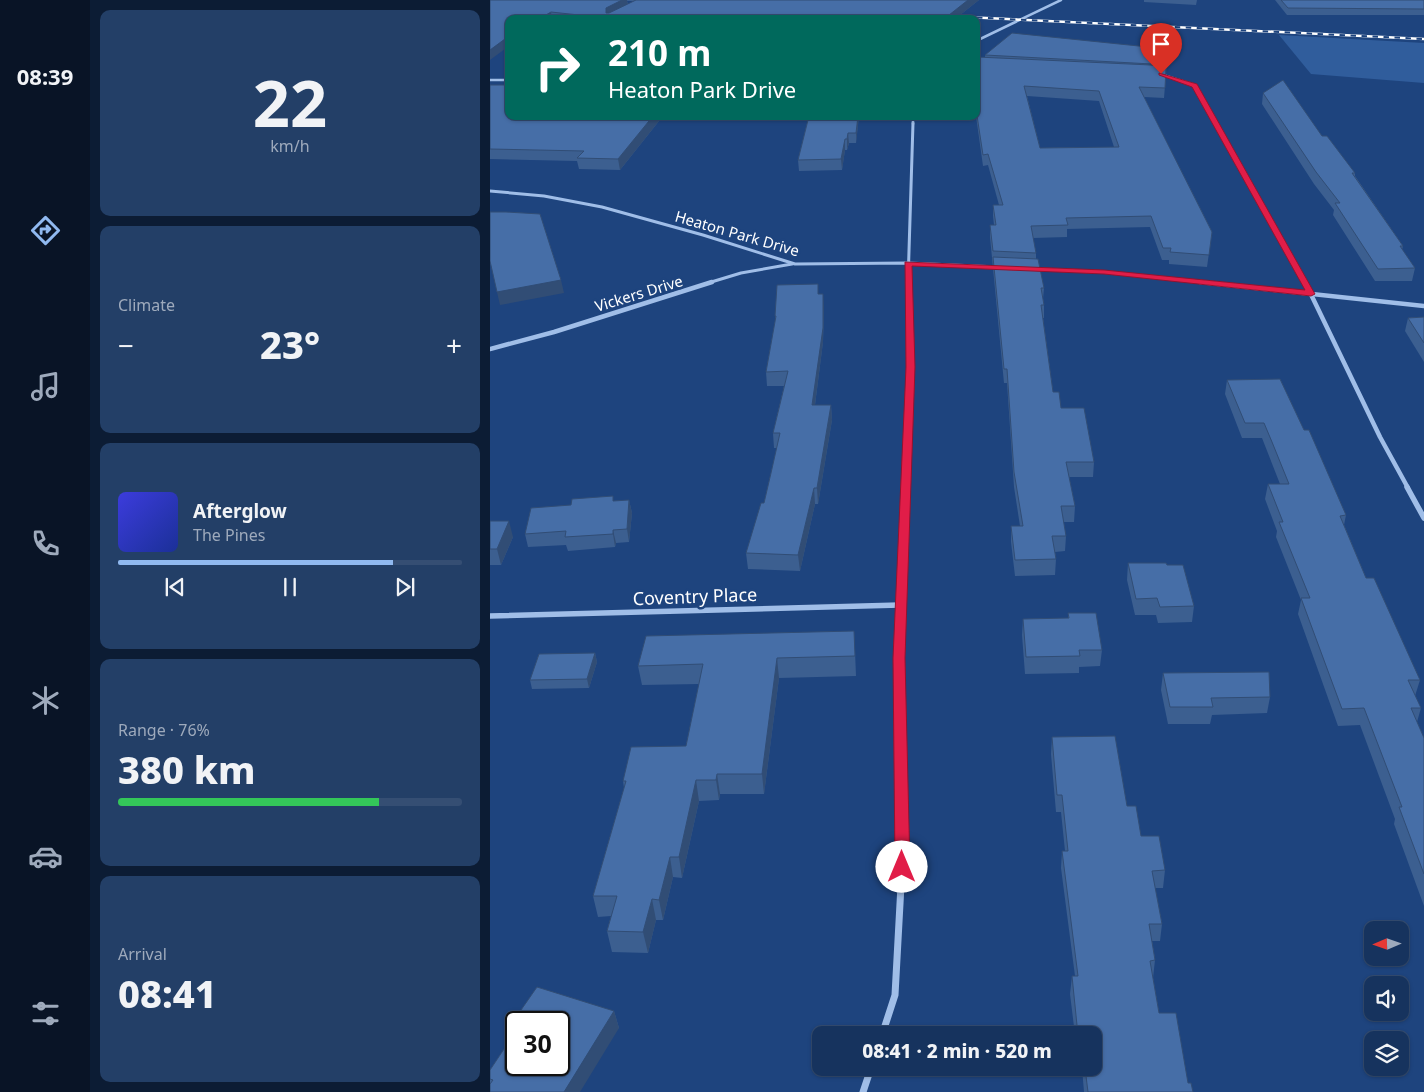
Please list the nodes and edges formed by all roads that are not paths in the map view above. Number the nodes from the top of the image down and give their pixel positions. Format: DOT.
graph roads {
  1 [pos="1061,0"];
  2 [pos="980,39"];
  3 [pos="1158,73"];
  4 [pos="490,80"];
  5 [pos="505,80"];
  6 [pos="913,120"];
  7 [pos="490,191"];
  8 [pos="908,263"];
  9 [pos="795,264"];
  10 [pos="1005,267"];
  11 [pos="1025,268"];
  12 [pos="1311,294"];
  13 [pos="1424,306"];
  14 [pos="490,349"];
  15 [pos="1424,518"];
  16 [pos="900,605"];
  17 [pos="490,616"];
  18 [pos="885,1026"];
  19 [pos="868,1076"];
  20 [pos="863,1092"];
  1 -- 2 [label="street"];
  3 -- 12 [label="street"];
  4 -- 5 [label="street"];
  6 -- 8 [label="street"];
  7 -- 9 [label="street, Heaton Park Drive"];
  8 -- 9 [label="street, Heaton Park Drive"];
  8 -- 10 [label="street, Heaton Park Drive"];
  8 -- 16 [label="street"];
  9 -- 14 [label="street, Vickers Drive"];
  11 -- 12 [label="street"];
  12 -- 13 [label="street"];
  12 -- 15 [label="street"];
  16 -- 17 [label="street, Coventry Place"];
  16 -- 18 [label="street"];
  19 -- 20 [label="street"];
}
